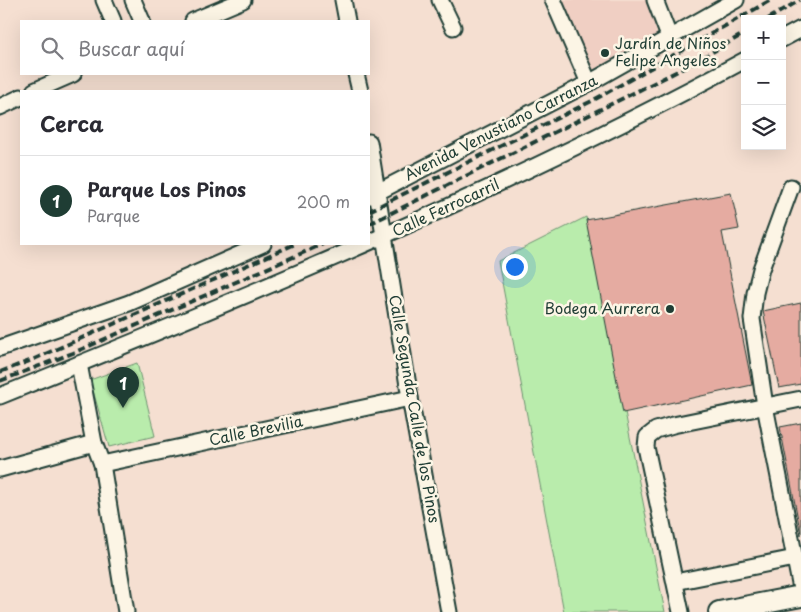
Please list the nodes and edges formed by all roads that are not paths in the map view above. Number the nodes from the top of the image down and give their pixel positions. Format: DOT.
graph roads {
  1 [pos="104,0"];
  2 [pos="133,0"];
  3 [pos="242,0"];
  4 [pos="343,0"];
  5 [pos="440,0"];
  6 [pos="553,0"];
  7 [pos="655,0"];
  8 [pos="736,0"];
  9 [pos="113,20"];
  10 [pos="142,20"];
  11 [pos="195,20"];
  12 [pos="347,20"];
  13 [pos="453,27"];
  14 [pos="801,29"];
  15 [pos="786,37"];
  16 [pos="670,39"];
  17 [pos="741,62"];
  18 [pos="71,75"];
  19 [pos="356,75"];
  20 [pos="589,83"];
  21 [pos="36,90"];
  22 [pos="360,90"];
  23 [pos="20,97"];
  24 [pos="0,106"];
  25 [pos="370,151"];
  26 [pos="791,187"];
  27 [pos="375,198"];
  28 [pos="385,237"];
  29 [pos="370,243"];
  30 [pos="261,245"];
  31 [pos="366,245"];
  32 [pos="0,348"];
  33 [pos="79,364"];
  34 [pos="0,396"];
  35 [pos="410,398"];
  36 [pos="801,399"];
  37 [pos="765,406"];
  38 [pos="94,443"];
  39 [pos="102,464"];
  40 [pos="0,469"];
  41 [pos="795,558"];
  42 [pos="676,582"];
  43 [pos="801,589"];
  44 [pos="801,596"];
  45 [pos="126,612"];
  46 [pos="450,612"];
  47 [pos="681,612"];
  48 [pos="719,612"];
  1 -- 9 [label="street"];
  2 -- 10 [label="street"];
  3 -- 11 [label="street"];
  4 -- 12 [label="street"];
  5 -- 13 [label="street"];
  6 -- 20 [label="street"];
  7 -- 16 [label="street"];
  8 -- 16 [label="street, Avenida Venustiano Carranza"];
  14 -- 15 [label="street"];
  16 -- 20 [label="street, Avenida Venustiano Carranza"];
  17 -- 28 [label="street, Calle Ferrocarril"];
  18 -- 21 [label="street"];
  19 -- 22 [label="street"];
  20 -- 27 [label="street, Avenida Venustiano Carranza"];
  23 -- 24 [label="street"];
  25 -- 27 [label="street, Calle Segunda Calle de los Pinos"];
  26 -- 37 [label="street"];
  27 -- 28 [label="street, Calle Segunda Calle de los Pinos"];
  28 -- 29 [label="street, Calle Ferrocarril"];
  28 -- 35 [label="street, Calle Segunda Calle de los Pinos"];
  30 -- 32 [label="street"];
  31 -- 33 [label="street, Calle Ferrocarril"];
  33 -- 34 [label="street, Calle Ferrocarril"];
  33 -- 38 [label="street"];
  35 -- 39 [label="street, Calle Brevilia"];
  35 -- 46 [label="street, Calle Segunda Calle de los Pinos"];
  36 -- 37 [label="street"];
  37 -- 41 [label="street"];
  37 -- 42 [label="street"];
  38 -- 39 [label="street"];
  38 -- 40 [label="street"];
  39 -- 45 [label="street"];
  41 -- 42 [label="street"];
  41 -- 43 [label="street"];
  42 -- 47 [label="street"];
  44 -- 48 [label="main road"];
}
